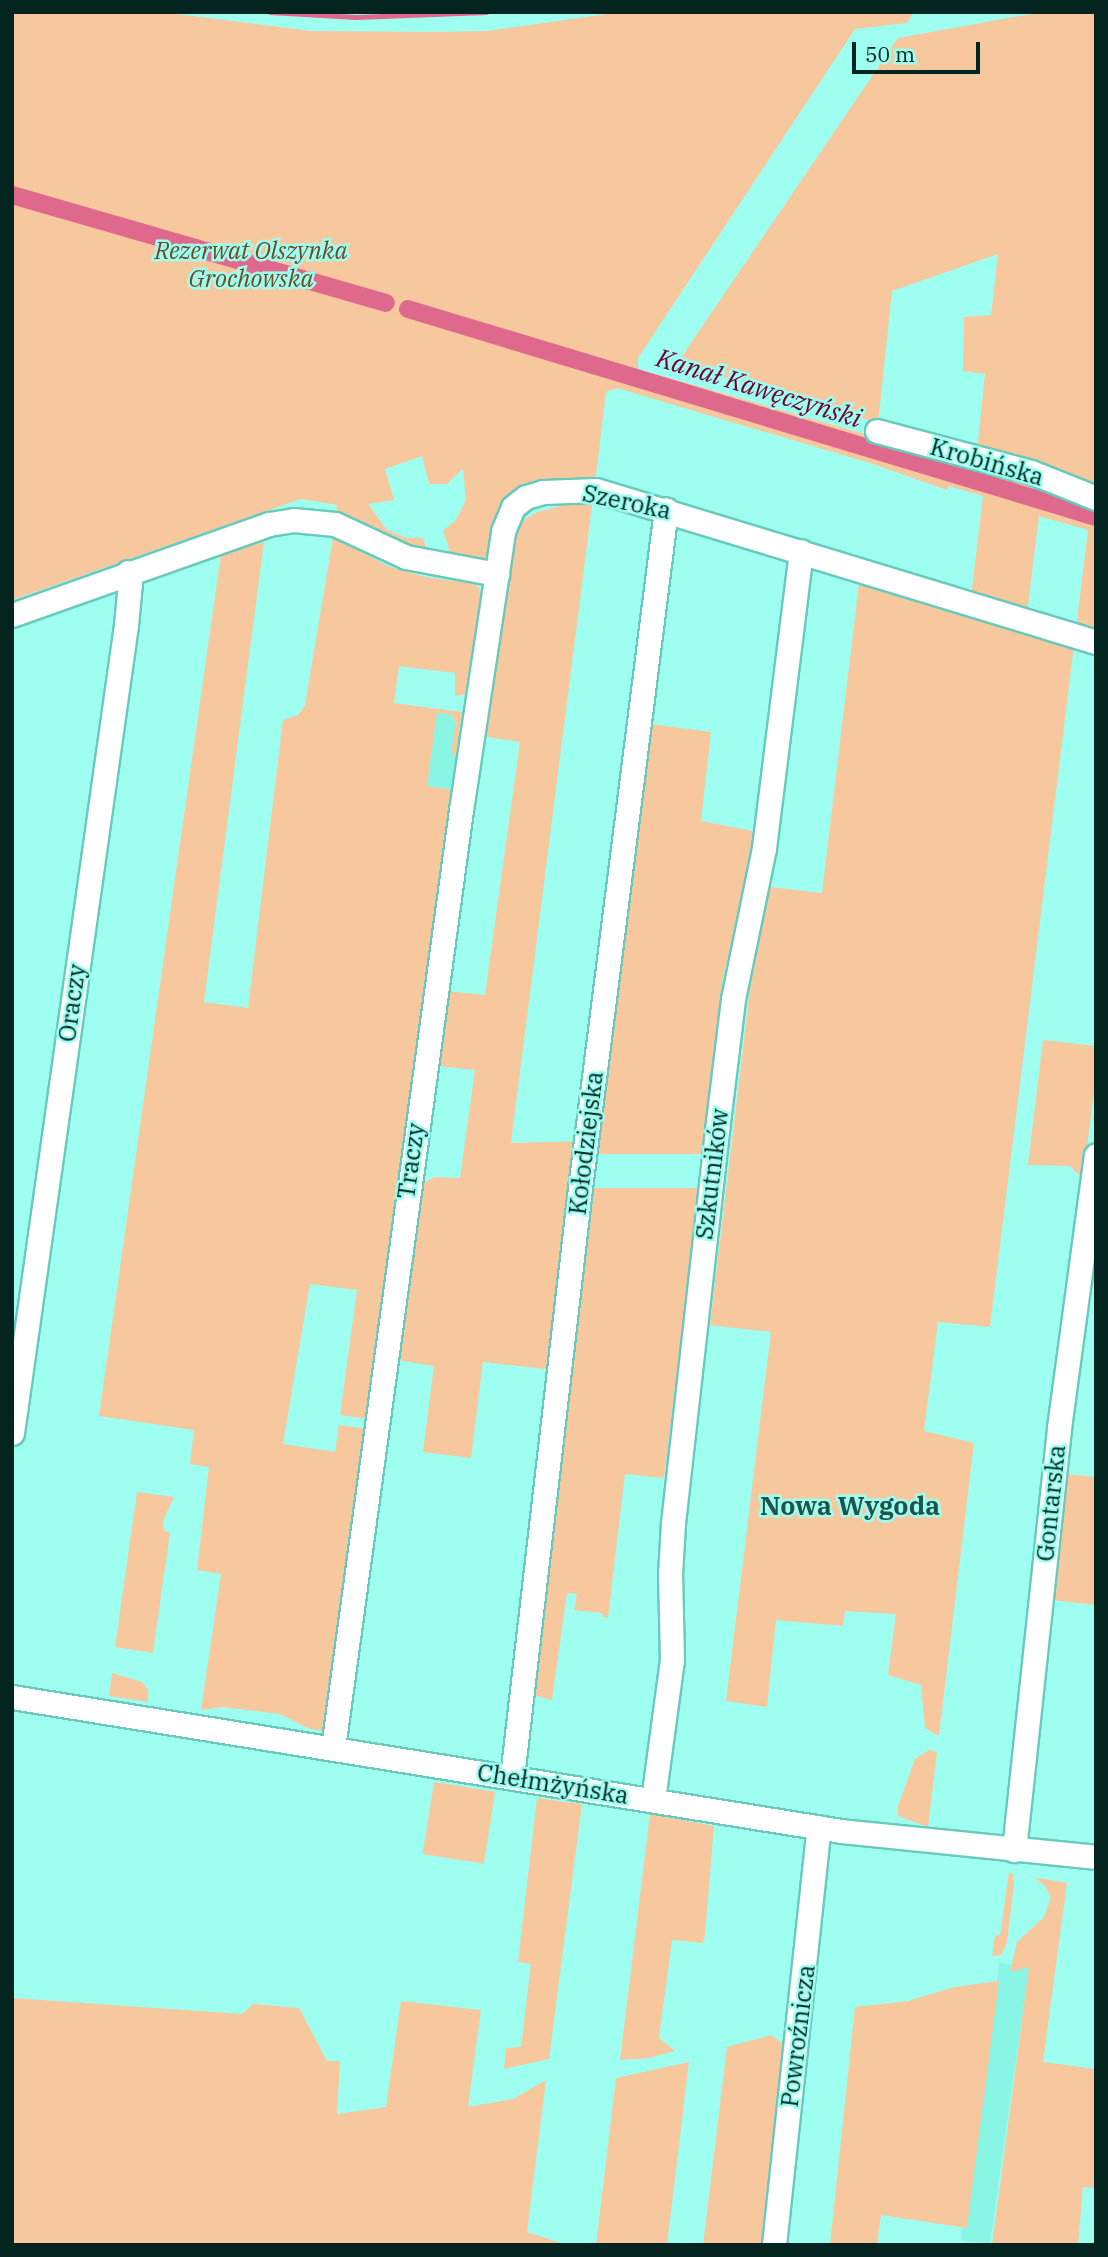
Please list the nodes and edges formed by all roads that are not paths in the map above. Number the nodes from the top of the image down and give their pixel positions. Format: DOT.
graph roads {
  1 [pos="877,431"];
  2 [pos="1096,498"];
  3 [pos="666,509"];
  4 [pos="801,551"];
  5 [pos="128,572"];
  6 [pos="497,574"];
  7 [pos="12,615"];
  8 [pos="1096,642"];
  9 [pos="1096,1156"];
  10 [pos="12,1433"];
  11 [pos="12,1697"];
  12 [pos="333,1748"];
  13 [pos="512,1777"];
  14 [pos="653,1800"];
  15 [pos="819,1827"];
  16 [pos="1014,1850"];
  17 [pos="1096,1857"];
  18 [pos="774,2245"];
  1 -- 2 [label="street, Krobińska"];
  3 -- 4 [label="street, Szeroka"];
  3 -- 6 [label="street, Szeroka"];
  3 -- 13 [label="street, Kołodziejska"];
  4 -- 8 [label="street, Szeroka"];
  4 -- 14 [label="street, Szkutników"];
  5 -- 6 [label="street"];
  5 -- 7 [label="street"];
  5 -- 10 [label="street, Oraczy"];
  6 -- 12 [label="street, Traczy"];
  9 -- 16 [label="street, Gontarska"];
  11 -- 12 [label="street, Chełmżyńska"];
  12 -- 13 [label="street, Chełmżyńska"];
  13 -- 14 [label="street, Chełmżyńska"];
  14 -- 15 [label="street, Chełmżyńska"];
  15 -- 16 [label="street, Chełmżyńska"];
  15 -- 18 [label="street, Powroźnicza"];
  16 -- 17 [label="street, Chełmżyńska"];
}
